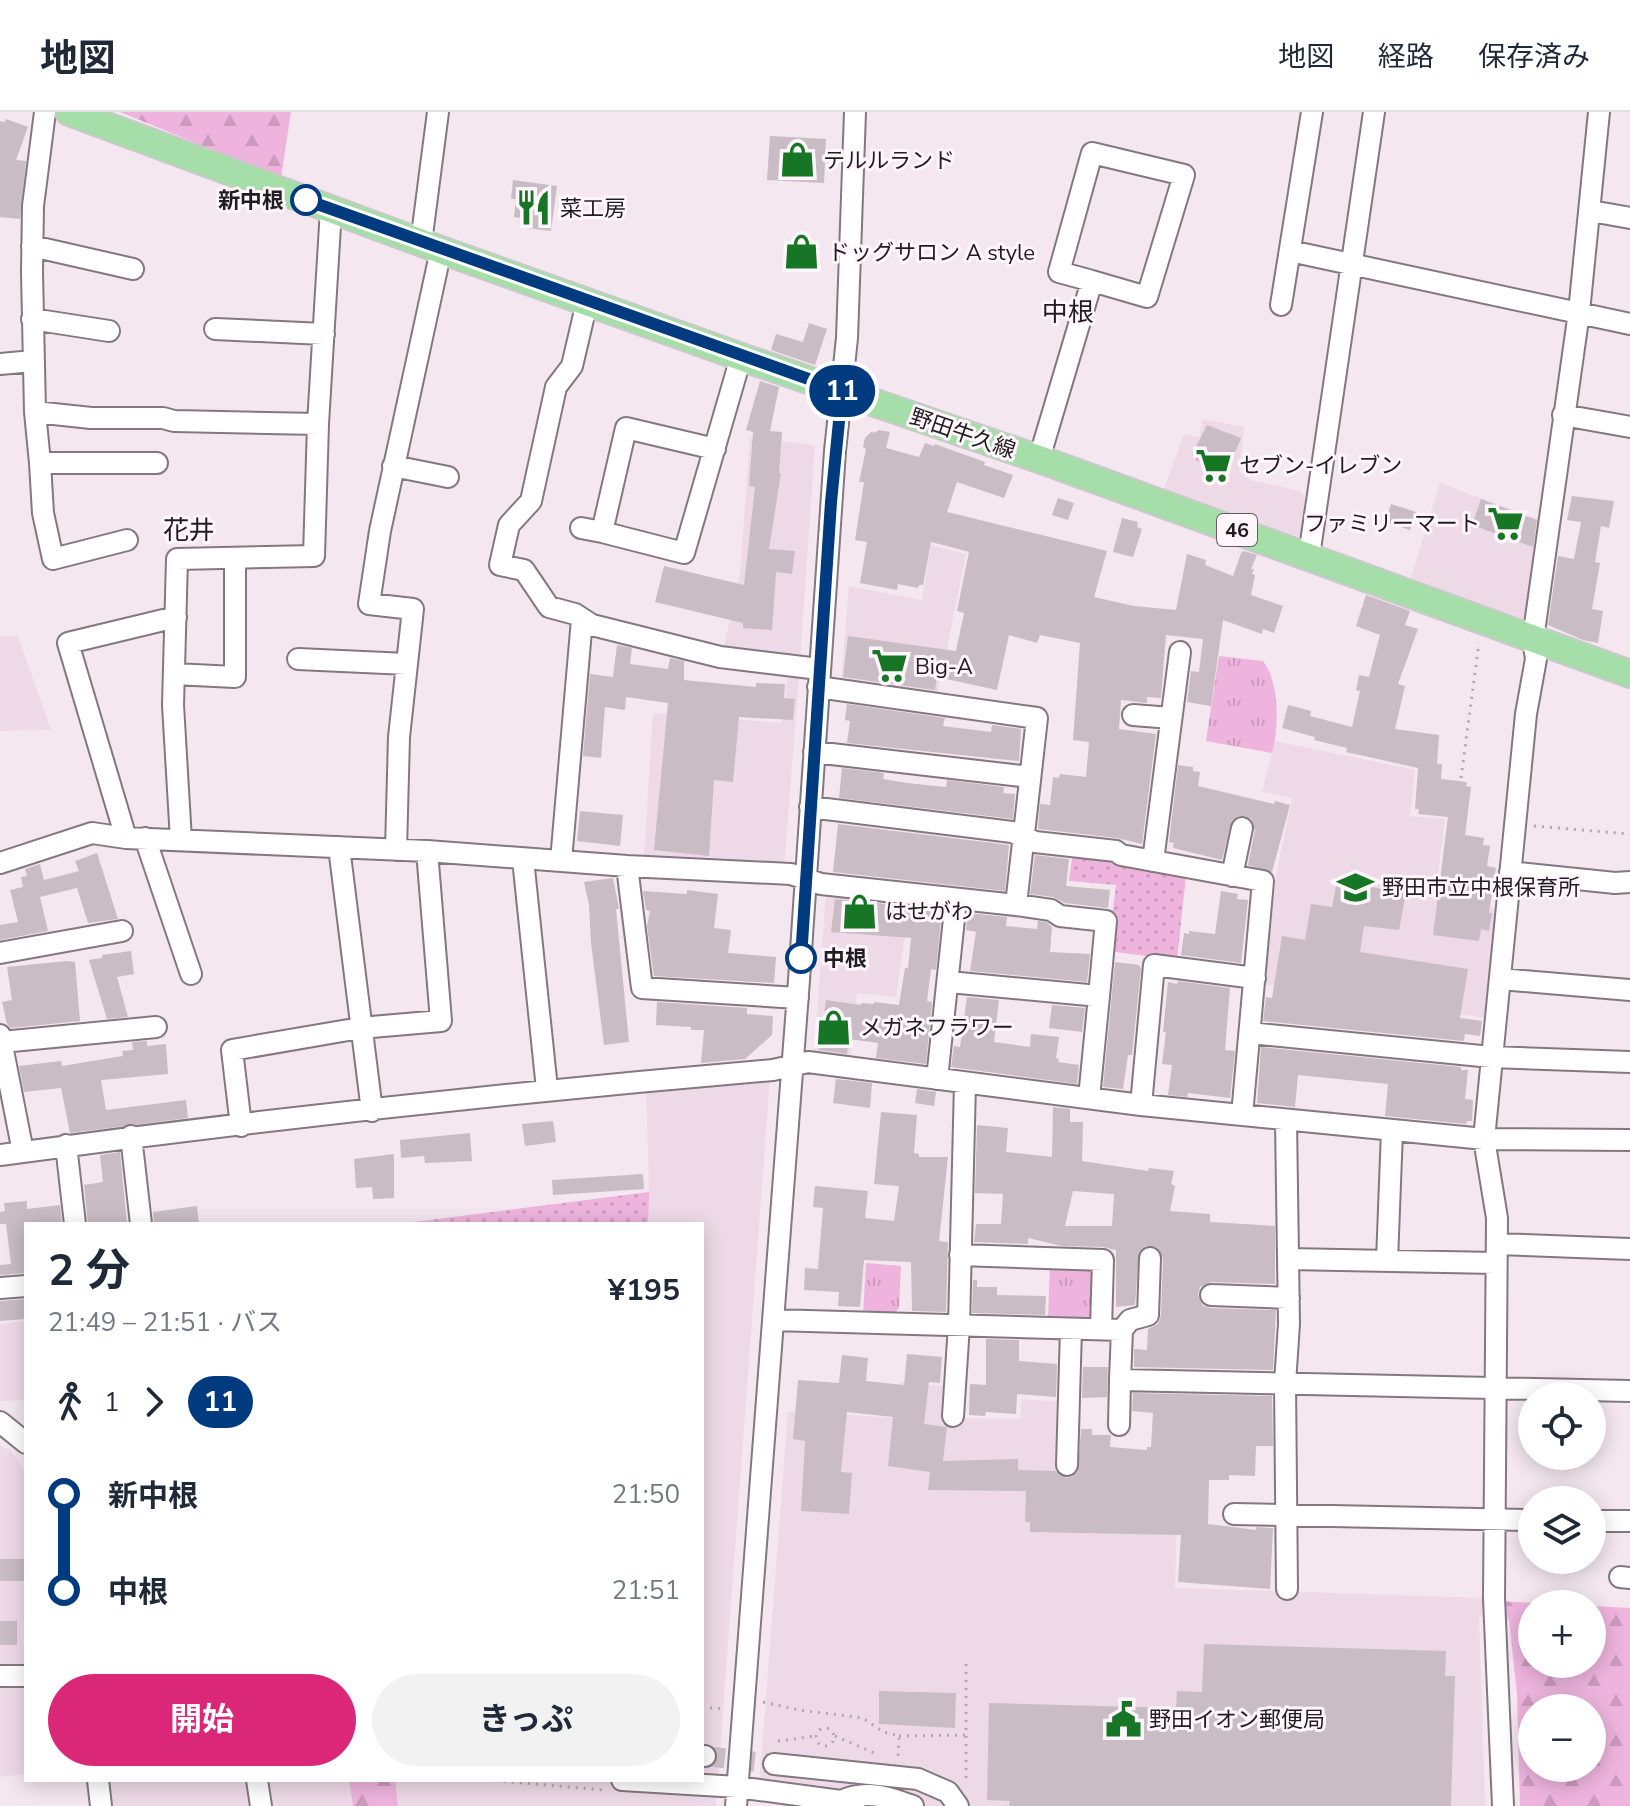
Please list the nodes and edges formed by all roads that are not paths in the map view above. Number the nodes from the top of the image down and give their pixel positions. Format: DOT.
graph roads {
  1 [pos="45,112"];
  2 [pos="69,112"];
  3 [pos="438,112"];
  4 [pos="855,112"];
  5 [pos="1312,112"];
  6 [pos="1374,112"];
  7 [pos="1599,112"];
  8 [pos="331,209"];
  9 [pos="1591,211"];
  10 [pos="1630,218"];
  11 [pos="32,246"];
  12 [pos="431,246"];
  13 [pos="1290,251"];
  14 [pos="1352,263"];
  15 [pos="133,269"];
  16 [pos="1092,281"];
  17 [pos="587,302"];
  18 [pos="1281,305"];
  19 [pos="1579,312"];
  20 [pos="32,319"];
  21 [pos="1630,324"];
  22 [pos="215,329"];
  23 [pos="109,331"];
  24 [pos="324,334"];
  25 [pos="741,357"];
  26 [pos="33,361"];
  27 [pos="0,364"];
  28 [pos="842,391"];
  29 [pos="35,412"];
  30 [pos="1563,415"];
  31 [pos="318,424"];
  32 [pos="1630,427"];
  33 [pos="715,449"];
  34 [pos="1039,459"];
  35 [pos="40,463"];
  36 [pos="157,463"];
  37 [pos="393,466"];
  38 [pos="448,477"];
  39 [pos="127,540"];
  40 [pos="1309,556"];
  41 [pos="235,558"];
  42 [pos="176,617"];
  43 [pos="582,619"];
  44 [pos="1533,639"];
  45 [pos="1180,652"];
  46 [pos="298,659"];
  47 [pos="407,664"];
  48 [pos="174,674"];
  49 [pos="1630,674"];
  50 [pos="819,678"];
  51 [pos="1133,715"];
  52 [pos="1171,718"];
  53 [pos="814,752"];
  54 [pos="1030,777"];
  55 [pos="810,807"];
  56 [pos="1242,828"];
  57 [pos="1025,837"];
  58 [pos="136,838"];
  59 [pos="181,840"];
  60 [pos="339,847"];
  61 [pos="396,850"];
  62 [pos="427,851"];
  63 [pos="523,859"];
  64 [pos="561,861"];
  65 [pos="1153,861"];
  66 [pos="0,863"];
  67 [pos="627,866"];
  68 [pos="1510,872"];
  69 [pos="1232,876"];
  70 [pos="806,880"];
  71 [pos="1629,882"];
  72 [pos="956,900"];
  73 [pos="1016,905"];
  74 [pos="122,931"];
  75 [pos="0,953"];
  76 [pos="191,974"];
  77 [pos="1255,978"];
  78 [pos="1500,979"];
  79 [pos="949,982"];
  80 [pos="1630,990"];
  81 [pos="1099,996"];
  82 [pos="798,998"];
  83 [pos="156,1027"];
  84 [pos="360,1028"];
  85 [pos="1250,1033"];
  86 [pos="1,1038"];
  87 [pos="1491,1057"];
  88 [pos="1630,1062"];
  89 [pos="793,1064"];
  90 [pos="937,1079"];
  91 [pos="965,1083"];
  92 [pos="547,1089"];
  93 [pos="1089,1098"];
  94 [pos="1141,1105"];
  95 [pos="372,1111"];
  96 [pos="1242,1115"];
  97 [pos="1286,1121"];
  98 [pos="241,1126"];
  99 [pos="1392,1131"];
  100 [pos="131,1136"];
  101 [pos="1484,1139"];
  102 [pos="1630,1140"];
  103 [pos="66,1145"];
  104 [pos="23,1152"];
  105 [pos="0,1155"];
  106 [pos="75,1222"];
  107 [pos="141,1222"];
  108 [pos="1630,1249"];
  109 [pos="1496,1254"];
  110 [pos="960,1255"];
  111 [pos="1150,1258"];
  112 [pos="1288,1259"];
  113 [pos="1387,1261"];
  114 [pos="24,1286"];
  115 [pos="0,1288"];
  116 [pos="1211,1295"];
  117 [pos="1289,1298"];
  118 [pos="773,1320"];
  119 [pos="959,1325"];
  120 [pos="1071,1329"];
  121 [pos="1101,1329"];
  122 [pos="1122,1330"];
  123 [pos="1120,1380"];
  124 [pos="1285,1383"];
  125 [pos="1495,1388"];
  126 [pos="1630,1391"];
  127 [pos="953,1416"];
  128 [pos="0,1422"];
  129 [pos="1119,1425"];
  130 [pos="24,1441"];
  131 [pos="1067,1465"];
  132 [pos="1234,1514"];
  133 [pos="1287,1514"];
  134 [pos="1494,1520"];
  135 [pos="1518,1520"];
  136 [pos="1606,1521"];
  137 [pos="1630,1521"];
  138 [pos="1287,1589"];
  139 [pos="0,1676"];
  140 [pos="24,1676"];
  141 [pos="774,1764"];
  142 [pos="98,1782"];
  143 [pos="257,1782"];
  144 [pos="618,1786"];
  145 [pos="737,1796"];
  146 [pos="848,1803"];
  147 [pos="101,1806"];
  148 [pos="261,1806"];
  149 [pos="913,1806"];
  150 [pos="958,1806"];
  151 [pos="1503,1806"];
  1 -- 11 [label="street"];
  2 -- 8 [label="main road, 野田牛久線 / 46"];
  3 -- 12 [label="street"];
  4 -- 28 [label="street"];
  5 -- 13 [label="street"];
  6 -- 14 [label="street"];
  7 -- 9 [label="street"];
  8 -- 12 [label="main road, 野田牛久線 / 46"];
  8 -- 24 [label="street"];
  9 -- 10 [label="street"];
  9 -- 19 [label="street"];
  11 -- 15 [label="street"];
  11 -- 20 [label="street"];
  12 -- 17 [label="main road, 野田牛久線 / 46"];
  12 -- 37 [label="street"];
  13 -- 14 [label="street"];
  13 -- 18 [label="street"];
  14 -- 19 [label="street"];
  14 -- 40 [label="street"];
  16 -- 16 [label="street"];
  16 -- 34 [label="street"];
  17 -- 25 [label="main road, 野田牛久線 / 46"];
  17 -- 43 [label="street"];
  19 -- 21 [label="street"];
  19 -- 30 [label="street"];
  20 -- 23 [label="street"];
  20 -- 26 [label="street"];
  22 -- 24 [label="street"];
  24 -- 31 [label="street"];
  25 -- 28 [label="main road, 野田牛久線 / 46"];
  25 -- 33 [label="street"];
  26 -- 27 [label="street"];
  26 -- 29 [label="street"];
  28 -- 34 [label="main road, 野田牛久線 / 46"];
  28 -- 50 [label="street"];
  29 -- 31 [label="street"];
  29 -- 35 [label="street"];
  30 -- 32 [label="street"];
  30 -- 44 [label="street"];
  31 -- 41 [label="street"];
  33 -- 33 [label="street"];
  34 -- 40 [label="main road, 野田牛久線 / 46"];
  35 -- 36 [label="street"];
  35 -- 39 [label="street"];
  37 -- 38 [label="street"];
  37 -- 47 [label="street"];
  40 -- 44 [label="main road, 野田牛久線 / 46"];
  41 -- 42 [label="street"];
  41 -- 48 [label="street"];
  42 -- 48 [label="street"];
  42 -- 58 [label="street"];
  43 -- 50 [label="street"];
  43 -- 64 [label="street"];
  44 -- 49 [label="main road, 野田牛久線 / 46"];
  44 -- 68 [label="street"];
  45 -- 52 [label="street"];
  46 -- 47 [label="street"];
  47 -- 61 [label="street"];
  48 -- 59 [label="street"];
  50 -- 53 [label="street"];
  50 -- 54 [label="street"];
  51 -- 52 [label="street"];
  52 -- 65 [label="street"];
  53 -- 54 [label="street"];
  53 -- 55 [label="street"];
  54 -- 57 [label="street"];
  55 -- 57 [label="street"];
  55 -- 70 [label="street"];
  56 -- 69 [label="street"];
  57 -- 65 [label="street"];
  57 -- 73 [label="street"];
  58 -- 59 [label="street"];
  58 -- 66 [label="street"];
  58 -- 76 [label="street"];
  59 -- 60 [label="street"];
  60 -- 61 [label="street"];
  60 -- 84 [label="street"];
  61 -- 62 [label="street"];
  62 -- 63 [label="street"];
  62 -- 84 [label="street"];
  63 -- 64 [label="street"];
  63 -- 92 [label="street"];
  64 -- 67 [label="street"];
  65 -- 69 [label="street"];
  67 -- 70 [label="street"];
  67 -- 82 [label="street"];
  68 -- 71 [label="street"];
  68 -- 78 [label="street"];
  69 -- 77 [label="street"];
  70 -- 72 [label="street"];
  70 -- 82 [label="street"];
  72 -- 73 [label="street"];
  72 -- 79 [label="street"];
  73 -- 81 [label="street"];
  74 -- 75 [label="street"];
  77 -- 85 [label="street"];
  77 -- 94 [label="street"];
  78 -- 80 [label="street"];
  78 -- 87 [label="street"];
  79 -- 81 [label="street"];
  79 -- 90 [label="street"];
  81 -- 93 [label="street"];
  82 -- 89 [label="street"];
  83 -- 86 [label="street"];
  84 -- 95 [label="street"];
  84 -- 98 [label="street"];
  85 -- 87 [label="street"];
  85 -- 96 [label="street"];
  86 -- 104 [label="street"];
  87 -- 88 [label="street"];
  87 -- 101 [label="street"];
  89 -- 90 [label="street"];
  89 -- 92 [label="street"];
  89 -- 118 [label="street"];
  90 -- 91 [label="street"];
  91 -- 93 [label="street"];
  91 -- 110 [label="street"];
  92 -- 95 [label="street"];
  93 -- 94 [label="street"];
  94 -- 96 [label="street"];
  95 -- 98 [label="street"];
  96 -- 97 [label="street"];
  97 -- 99 [label="street"];
  97 -- 112 [label="street"];
  98 -- 100 [label="street"];
  99 -- 101 [label="street"];
  99 -- 113 [label="street"];
  100 -- 103 [label="street"];
  100 -- 107 [label="street"];
  101 -- 102 [label="street"];
  101 -- 109 [label="street"];
  103 -- 104 [label="street"];
  103 -- 106 [label="street"];
  104 -- 105 [label="street"];
  108 -- 109 [label="street"];
  109 -- 113 [label="street"];
  109 -- 125 [label="street"];
  110 -- 119 [label="street"];
  110 -- 121 [label="street"];
  111 -- 122 [label="street"];
  112 -- 113 [label="street"];
  112 -- 117 [label="street"];
  114 -- 115 [label="street"];
  116 -- 117 [label="street"];
  117 -- 124 [label="street"];
  118 -- 119 [label="street"];
  118 -- 145 [label="street"];
  119 -- 120 [label="street"];
  119 -- 127 [label="street"];
  120 -- 121 [label="street"];
  120 -- 131 [label="street"];
  121 -- 122 [label="street"];
  122 -- 123 [label="street"];
  123 -- 124 [label="street"];
  123 -- 129 [label="street"];
  124 -- 125 [label="street"];
  124 -- 133 [label="street"];
  125 -- 126 [label="street"];
  125 -- 134 [label="street"];
  128 -- 130 [label="street"];
  132 -- 133 [label="street"];
  133 -- 134 [label="street"];
  133 -- 138 [label="street"];
  134 -- 135 [label="street"];
  134 -- 151 [label="street"];
  136 -- 137 [label="street"];
  139 -- 140 [label="street"];
  141 -- 150 [label="street"];
  142 -- 147 [label="street"];
  143 -- 148 [label="street"];
  144 -- 145 [label="street"];
  145 -- 146 [label="street"];
  146 -- 149 [label="street"];
}
